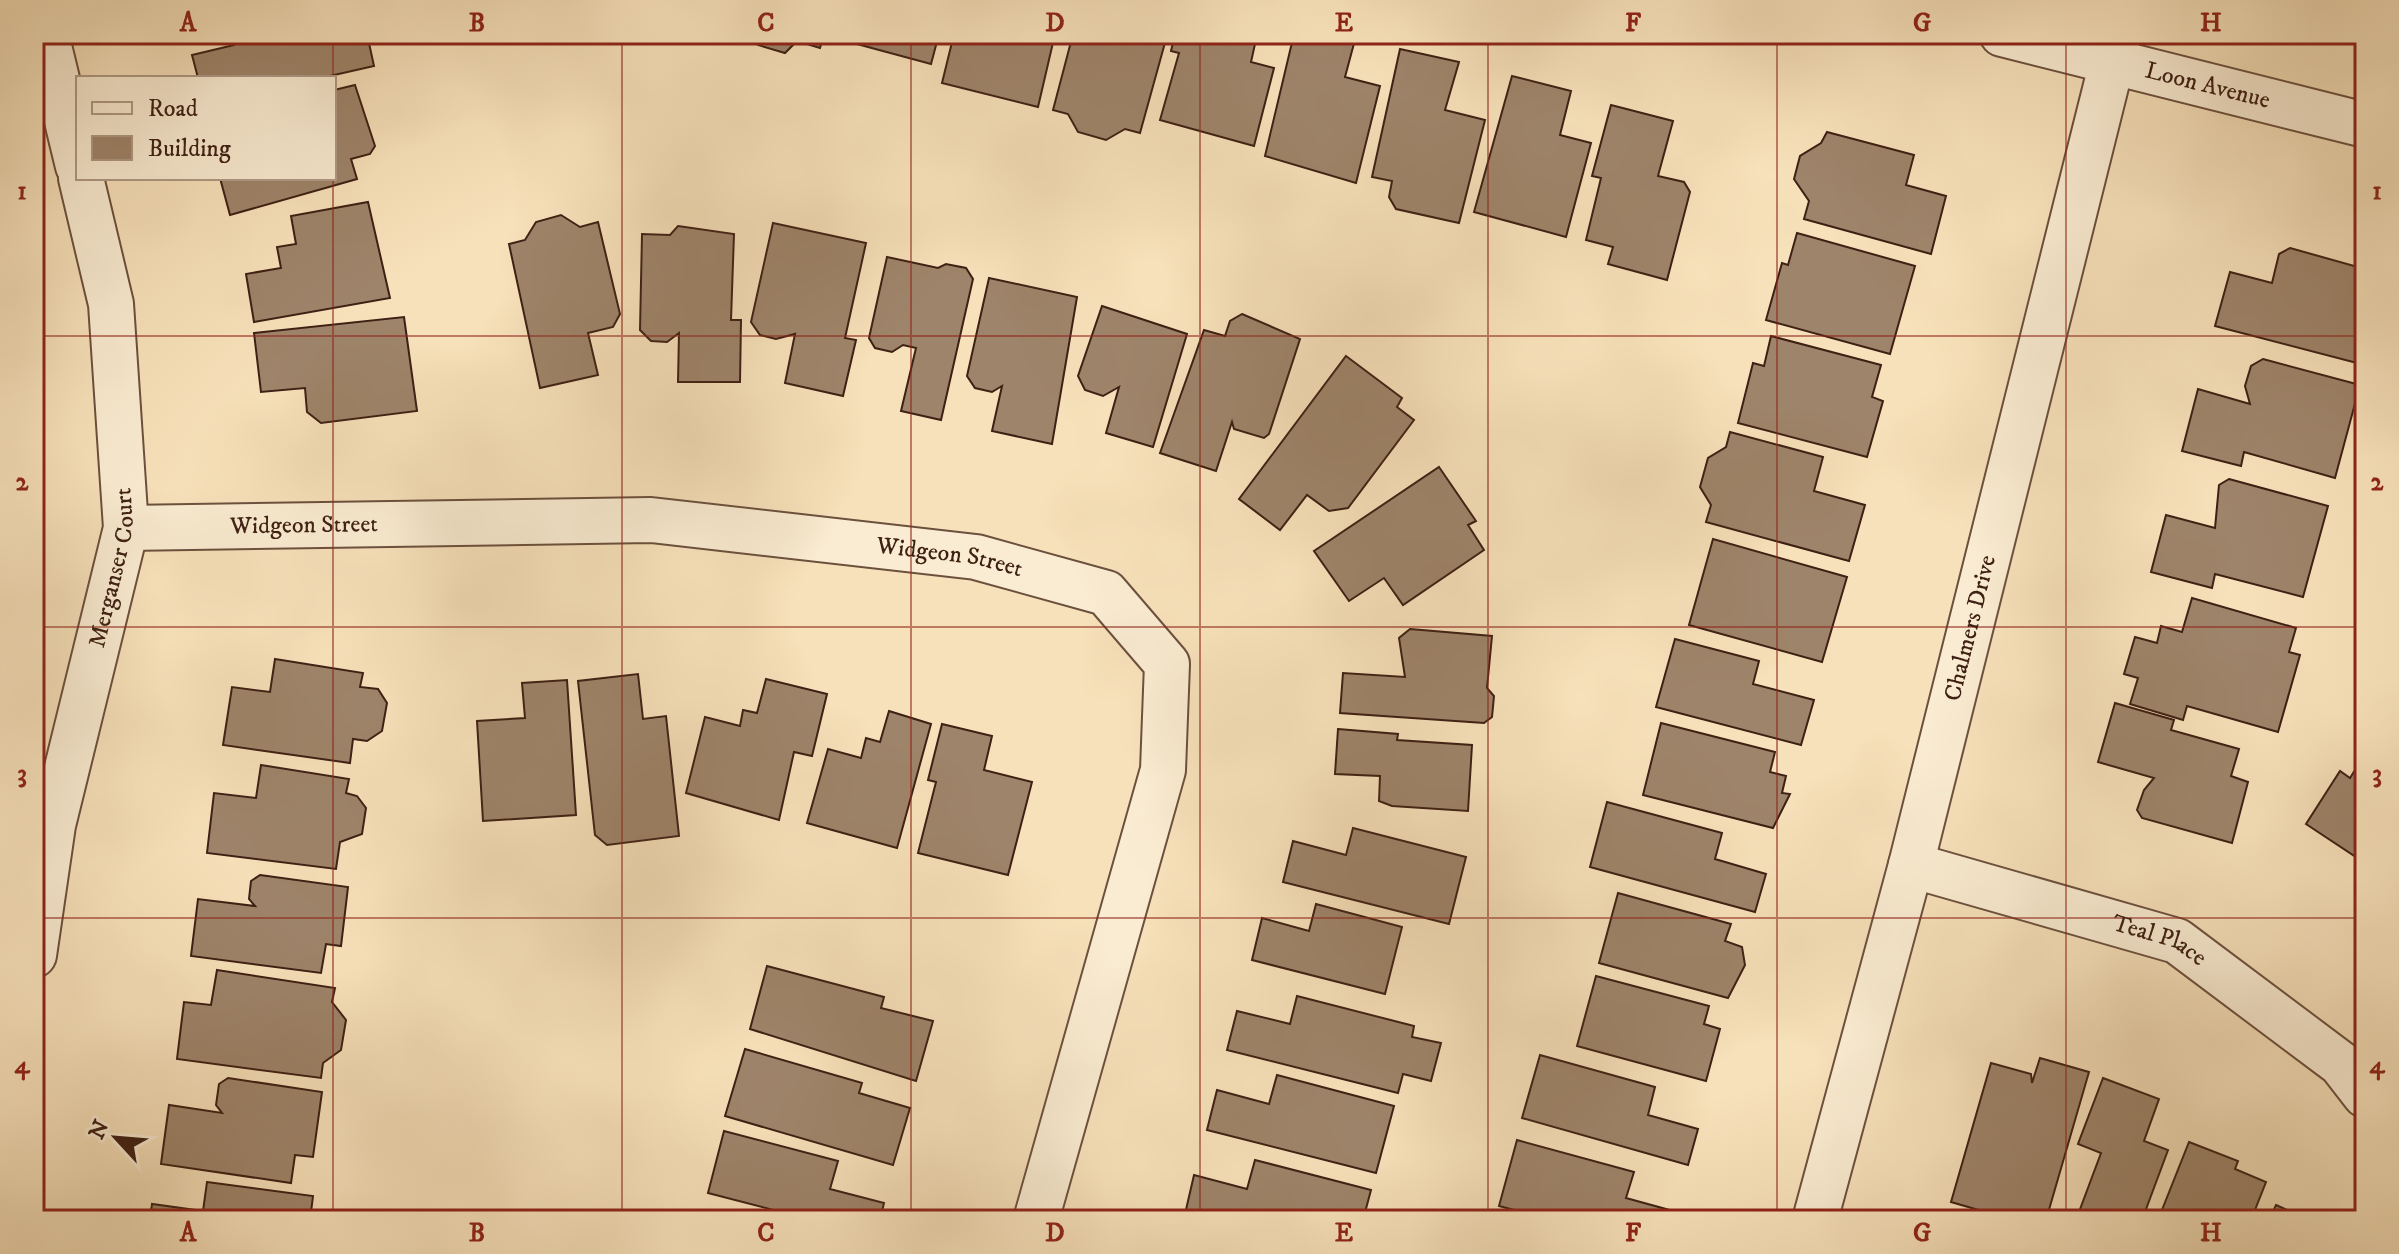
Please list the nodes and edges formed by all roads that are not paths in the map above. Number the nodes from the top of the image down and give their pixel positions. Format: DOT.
graph roads {
  1 [pos="46,34"];
  2 [pos="2002,34"];
  3 [pos="2115,48"];
  4 [pos="2365,125"];
  5 [pos="76,158"];
  6 [pos="81,180"];
  7 [pos="126,528"];
  8 [pos="1911,865"];
  9 [pos="34,955"];
  10 [pos="2365,1095"];
  11 [pos="1036,1220"];
  12 [pos="1815,1220"];
  1 -- 5 [label="street"];
  2 -- 3 [label="street, Loon Avenue"];
  3 -- 4 [label="street, Loon Avenue"];
  3 -- 8 [label="street, Chalmers Drive"];
  6 -- 7 [label="street, Merganser Court"];
  7 -- 9 [label="street, Merganser Court"];
  7 -- 11 [label="street, Widgeon Street"];
  8 -- 10 [label="street, Teal Place"];
  8 -- 12 [label="street, Chalmers Drive"];
}
